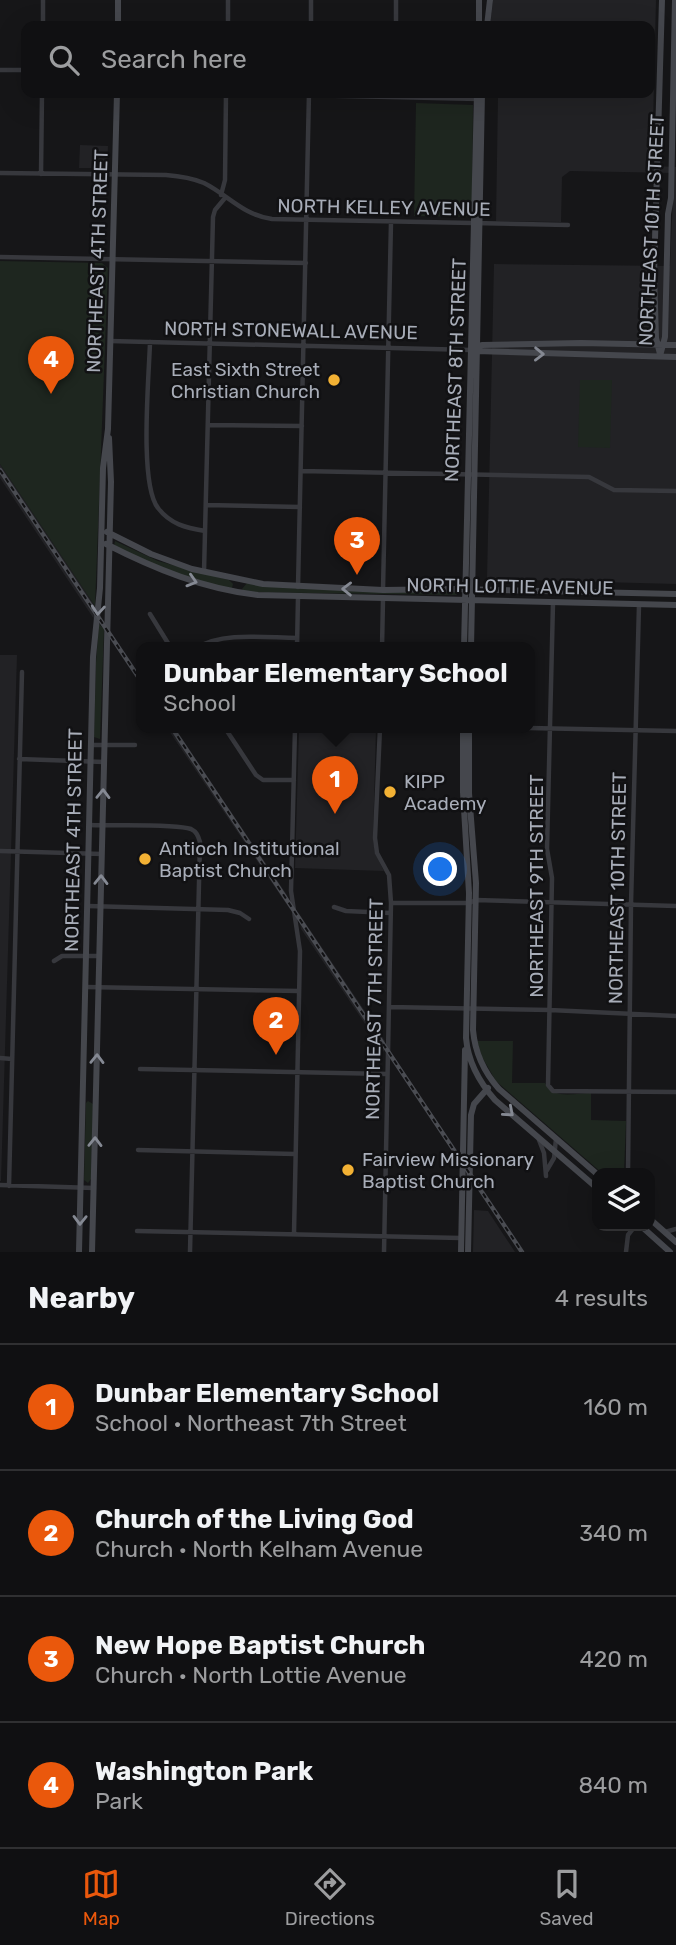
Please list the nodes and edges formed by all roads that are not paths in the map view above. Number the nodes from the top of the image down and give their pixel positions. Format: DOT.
graph roads {
  1 [pos="43,0"];
  2 [pos="118,0"];
  3 [pos="228,0"];
  4 [pos="312,0"];
  5 [pos="396,0"];
  6 [pos="479,0"];
  7 [pos="490,0"];
  8 [pos="662,0"];
  9 [pos="675,0"];
  10 [pos="43,21"];
  11 [pos="118,21"];
  12 [pos="228,21"];
  13 [pos="311,21"];
  14 [pos="396,21"];
  15 [pos="479,21"];
  16 [pos="488,21"];
  17 [pos="0,70"];
  18 [pos="21,70"];
  19 [pos="42,98"];
  20 [pos="117,98"];
  21 [pos="226,98"];
  22 [pos="309,98"];
  23 [pos="479,98"];
  24 [pos="0,173"];
  25 [pos="41,174"];
  26 [pos="115,175"];
  27 [pos="223,196"];
  28 [pos="306,220"];
  29 [pos="391,222"];
  30 [pos="477,223"];
  31 [pos="568,225"];
  32 [pos="0,257"];
  33 [pos="112,259"];
  34 [pos="212,261"];
  35 [pos="306,263"];
  36 [pos="110,341"];
  37 [pos="150,342"];
  38 [pos="210,343"];
  39 [pos="660,345"];
  40 [pos="676,345"];
  41 [pos="303,346"];
  42 [pos="389,348"];
  43 [pos="475,350"];
  44 [pos="660,356"];
  45 [pos="676,357"];
  46 [pos="208,425"];
  47 [pos="302,426"];
  48 [pos="108,429"];
  49 [pos="301,471"];
  50 [pos="386,472"];
  51 [pos="471,475"];
  52 [pos="676,491"];
  53 [pos="206,505"];
  54 [pos="300,507"];
  55 [pos="102,529"];
  56 [pos="205,531"];
  57 [pos="110,533"];
  58 [pos="101,541"];
  59 [pos="110,546"];
  60 [pos="129,556"];
  61 [pos="109,567"];
  62 [pos="204,572"];
  63 [pos="298,587"];
  64 [pos="383,590"];
  65 [pos="469,590"];
  66 [pos="676,594"];
  67 [pos="298,597"];
  68 [pos="383,599"];
  69 [pos="468,601"];
  70 [pos="553,603"];
  71 [pos="639,605"];
  72 [pos="676,606"];
  73 [pos="150,614"];
  74 [pos="297,638"];
  75 [pos="167,642"];
  76 [pos="208,642"];
  77 [pos="297,642"];
  78 [pos="382,642"];
  79 [pos="465,642"];
  80 [pos="471,642"];
  81 [pos="22,672"];
  82 [pos="535,728"];
  83 [pos="551,728"];
  84 [pos="636,730"];
  85 [pos="676,730"];
  86 [pos="228,733"];
  87 [pos="295,733"];
  88 [pos="380,733"];
  89 [pos="463,733"];
  90 [pos="470,733"];
  91 [pos="91,745"];
  92 [pos="104,745"];
  93 [pos="135,745"];
  94 [pos="19,759"];
  95 [pos="91,761"];
  96 [pos="104,762"];
  97 [pos="294,780"];
  98 [pos="89,825"];
  99 [pos="102,826"];
  100 [pos="0,850"];
  101 [pos="16,851"];
  102 [pos="89,853"];
  103 [pos="102,854"];
  104 [pos="472,902"];
  105 [pos="391,903"];
  106 [pos="550,903"];
  107 [pos="631,904"];
  108 [pos="88,906"];
  109 [pos="100,906"];
  110 [pos="676,906"];
  111 [pos="334,907"];
  112 [pos="198,909"];
  113 [pos="390,913"];
  114 [pos="249,919"];
  115 [pos="87,956"];
  116 [pos="99,956"];
  117 [pos="54,961"];
  118 [pos="86,987"];
  119 [pos="99,987"];
  120 [pos="196,989"];
  121 [pos="299,991"];
  122 [pos="388,1007"];
  123 [pos="470,1009"];
  124 [pos="550,1010"];
  125 [pos="630,1014"];
  126 [pos="676,1016"];
  127 [pos="85,1021"];
  128 [pos="98,1021"];
  129 [pos="466,1038"];
  130 [pos="0,1058"];
  131 [pos="12,1059"];
  132 [pos="140,1069"];
  133 [pos="194,1070"];
  134 [pos="297,1072"];
  135 [pos="387,1074"];
  136 [pos="490,1078"];
  137 [pos="487,1091"];
  138 [pos="629,1091"];
  139 [pos="676,1092"];
  140 [pos="83,1096"];
  141 [pos="96,1096"];
  142 [pos="534,1133"];
  143 [pos="556,1139"];
  144 [pos="138,1150"];
  145 [pos="192,1151"];
  146 [pos="555,1151"];
  147 [pos="295,1154"];
  148 [pos="628,1168"];
  149 [pos="592,1170"];
  150 [pos="592,1184"];
  151 [pos="0,1185"];
  152 [pos="9,1186"];
  153 [pos="81,1188"];
  154 [pos="94,1188"];
  155 [pos="655,1223"];
  156 [pos="676,1229"];
  157 [pos="137,1231"];
  158 [pos="631,1231"];
  159 [pos="647,1231"];
  160 [pos="191,1232"];
  161 [pos="665,1232"];
  162 [pos="294,1233"];
  163 [pos="384,1236"];
  164 [pos="461,1238"];
  165 [pos="676,1242"];
  166 [pos="79,1252"];
  167 [pos="92,1252"];
  168 [pos="190,1252"];
  169 [pos="384,1252"];
  170 [pos="461,1252"];
  171 [pos="468,1252"];
  172 [pos="626,1252"];
  173 [pos="670,1252"];
  1 -- 10 [label="street"];
  2 -- 11 [label="main road"];
  3 -- 12 [label="street"];
  4 -- 13 [label="street"];
  5 -- 14 [label="street"];
  6 -- 15 [label="main road"];
  7 -- 16 [label="main road"];
  8 -- 39 [label="main road, NORTHEAST 10TH STREET"];
  9 -- 39 [label="main road, NORTHEAST 10TH STREET"];
  17 -- 18 [label="street"];
  19 -- 25 [label="street"];
  20 -- 26 [label="main road, NORTHEAST 4TH STREET"];
  21 -- 27 [label="street"];
  22 -- 28 [label="street"];
  23 -- 30 [label="main road, NORTHEAST 8TH STREET"];
  24 -- 25 [label="street, NORTH KELLEY AVENUE"];
  25 -- 26 [label="street, NORTH KELLEY AVENUE"];
  26 -- 27 [label="street, NORTH KELLEY AVENUE"];
  26 -- 33 [label="main road, NORTHEAST 4TH STREET"];
  27 -- 28 [label="street, NORTH KELLEY AVENUE"];
  27 -- 34 [label="street"];
  28 -- 29 [label="street, NORTH KELLEY AVENUE"];
  28 -- 35 [label="street"];
  29 -- 30 [label="street, NORTH KELLEY AVENUE"];
  29 -- 42 [label="street"];
  30 -- 31 [label="street, NORTH KELLEY AVENUE"];
  30 -- 43 [label="main road, NORTHEAST 8TH STREET"];
  32 -- 33 [label="street"];
  33 -- 34 [label="street"];
  33 -- 36 [label="main road, NORTHEAST 4TH STREET"];
  34 -- 35 [label="street"];
  34 -- 38 [label="street"];
  35 -- 41 [label="street"];
  36 -- 37 [label="street, NORTH STONEWALL AVENUE"];
  36 -- 48 [label="main road, NORTHEAST 4TH STREET"];
  37 -- 38 [label="street, NORTH STONEWALL AVENUE"];
  37 -- 56 [label="street"];
  38 -- 41 [label="street, NORTH STONEWALL AVENUE"];
  38 -- 46 [label="street"];
  39 -- 40 [label="main road, NORTH STONEWALL AVENUE"];
  39 -- 43 [label="main road, NORTH STONEWALL AVENUE"];
  39 -- 44 [label="main road, NORTHEAST 10TH STREET"];
  41 -- 42 [label="street, NORTH STONEWALL AVENUE"];
  41 -- 47 [label="street"];
  42 -- 43 [label="street, NORTH STONEWALL AVENUE"];
  42 -- 50 [label="street"];
  43 -- 44 [label="main road, NORTH STONEWALL AVENUE, one-way"];
  43 -- 51 [label="main road, NORTHEAST 8TH STREET"];
  44 -- 45 [label="main road, NORTH STONEWALL AVENUE"];
  46 -- 47 [label="street"];
  46 -- 53 [label="street"];
  47 -- 49 [label="street"];
  48 -- 55 [label="main road, NORTHEAST 4TH STREET"];
  48 -- 57 [label="main road, NORTHEAST 4TH STREET"];
  49 -- 50 [label="street"];
  49 -- 54 [label="street"];
  50 -- 51 [label="street"];
  50 -- 64 [label="street"];
  51 -- 52 [label="street"];
  51 -- 65 [label="main road, NORTHEAST 8TH STREET"];
  53 -- 54 [label="street"];
  53 -- 56 [label="street"];
  54 -- 63 [label="street"];
  55 -- 57 [label="main road, NORTH LOTTIE AVENUE"];
  55 -- 58 [label="main road, NORTHEAST 4TH STREET"];
  56 -- 62 [label="street"];
  57 -- 59 [label="main road, NORTHEAST 4TH STREET"];
  57 -- 62 [label="main road, NORTH LOTTIE AVENUE"];
  58 -- 59 [label="main road, NORTH LOTTIE AVENUE"];
  58 -- 91 [label="main road, NORTHEAST 4TH STREET, one-way"];
  59 -- 60 [label="main road, NORTH LOTTIE AVENUE"];
  59 -- 61 [label="main road, NORTHEAST 4TH STREET"];
  60 -- 61 [label="main road"];
  60 -- 67 [label="main road, NORTH LOTTIE AVENUE, one-way"];
  61 -- 92 [label="main road, NORTHEAST 4TH STREET"];
  62 -- 63 [label="main road, NORTH LOTTIE AVENUE"];
  64 -- 63 [label="main road, NORTH LOTTIE AVENUE, one-way"];
  64 -- 65 [label="main road, NORTH LOTTIE AVENUE"];
  65 -- 66 [label="main road, NORTH LOTTIE AVENUE"];
  65 -- 69 [label="main road, NORTHEAST 8TH STREET"];
  67 -- 68 [label="main road, NORTH LOTTIE AVENUE"];
  67 -- 74 [label="street"];
  68 -- 69 [label="main road, NORTH LOTTIE AVENUE"];
  68 -- 78 [label="street"];
  69 -- 70 [label="main road, NORTH LOTTIE AVENUE"];
  69 -- 79 [label="main road, NORTHEAST 8TH STREET"];
  69 -- 80 [label="main road, NORTHEAST 8TH STREET"];
  70 -- 71 [label="main road, NORTH LOTTIE AVENUE"];
  70 -- 83 [label="street, NORTHEAST 9TH STREET"];
  71 -- 72 [label="main road, NORTH LOTTIE AVENUE"];
  71 -- 84 [label="street, NORTHEAST 10TH STREET"];
  73 -- 75 [label="street"];
  74 -- 76 [label="street"];
  74 -- 77 [label="street"];
  81 -- 94 [label="street"];
  82 -- 83 [label="street"];
  83 -- 84 [label="street"];
  83 -- 106 [label="street, NORTHEAST 9TH STREET"];
  84 -- 85 [label="street"];
  84 -- 107 [label="street, NORTHEAST 10TH STREET"];
  86 -- 97 [label="street"];
  87 -- 97 [label="street"];
  88 -- 105 [label="street, NORTHEAST 7TH STREET"];
  89 -- 104 [label="main road"];
  90 -- 104 [label="main road"];
  91 -- 92 [label="street"];
  91 -- 95 [label="main road, NORTHEAST 4TH STREET"];
  92 -- 93 [label="street"];
  92 -- 96 [label="main road, NORTHEAST 4TH STREET"];
  94 -- 95 [label="street"];
  94 -- 101 [label="street"];
  95 -- 96 [label="street"];
  95 -- 98 [label="main road, NORTHEAST 4TH STREET"];
  99 -- 96 [label="main road, NORTHEAST 4TH STREET, one-way"];
  97 -- 121 [label="street"];
  98 -- 99 [label="street"];
  98 -- 102 [label="main road, NORTHEAST 4TH STREET"];
  99 -- 103 [label="main road, NORTHEAST 4TH STREET"];
  99 -- 112 [label="street"];
  100 -- 101 [label="street"];
  101 -- 102 [label="street"];
  101 -- 131 [label="street"];
  102 -- 103 [label="street"];
  102 -- 108 [label="main road, NORTHEAST 4TH STREET"];
  109 -- 103 [label="main road, NORTHEAST 4TH STREET, one-way"];
  104 -- 105 [label="street"];
  104 -- 106 [label="street"];
  104 -- 123 [label="main road"];
  105 -- 113 [label="street, NORTHEAST 7TH STREET"];
  106 -- 107 [label="street"];
  106 -- 124 [label="street, NORTHEAST 9TH STREET"];
  107 -- 110 [label="street"];
  107 -- 125 [label="street, NORTHEAST 10TH STREET"];
  108 -- 109 [label="street"];
  108 -- 115 [label="main road, NORTHEAST 4TH STREET"];
  109 -- 112 [label="street"];
  109 -- 116 [label="main road, NORTHEAST 4TH STREET"];
  111 -- 113 [label="street"];
  112 -- 114 [label="street"];
  112 -- 120 [label="street"];
  113 -- 122 [label="street, NORTHEAST 7TH STREET"];
  115 -- 116 [label="street"];
  115 -- 117 [label="street"];
  115 -- 118 [label="main road, NORTHEAST 4TH STREET"];
  116 -- 119 [label="main road, NORTHEAST 4TH STREET"];
  118 -- 119 [label="street"];
  118 -- 127 [label="main road, NORTHEAST 4TH STREET"];
  119 -- 120 [label="street"];
  119 -- 128 [label="main road, NORTHEAST 4TH STREET"];
  120 -- 121 [label="street"];
  120 -- 133 [label="street"];
  121 -- 134 [label="street"];
  122 -- 123 [label="street"];
  122 -- 135 [label="street, NORTHEAST 7TH STREET"];
  123 -- 124 [label="street"];
  123 -- 129 [label="main road"];
  123 -- 136 [label="main road"];
  124 -- 125 [label="street"];
  124 -- 138 [label="street, NORTHEAST 9TH STREET"];
  125 -- 126 [label="street"];
  125 -- 138 [label="street, NORTHEAST 10TH STREET"];
  127 -- 128 [label="main road"];
  127 -- 140 [label="main road, NORTHEAST 4TH STREET"];
  141 -- 128 [label="main road, NORTHEAST 4TH STREET, one-way"];
  129 -- 137 [label="main road"];
  129 -- 164 [label="main road"];
  130 -- 131 [label="street"];
  131 -- 152 [label="street"];
  132 -- 133 [label="street"];
  133 -- 134 [label="street"];
  133 -- 145 [label="street"];
  134 -- 135 [label="street"];
  134 -- 147 [label="street"];
  135 -- 163 [label="street, NORTHEAST 7TH STREET"];
  136 -- 137 [label="main road"];
  136 -- 143 [label="main road"];
  137 -- 142 [label="main road, one-way"];
  137 -- 171 [label="main road"];
  138 -- 139 [label="street"];
  138 -- 148 [label="street, NORTHEAST 10TH STREET"];
  140 -- 141 [label="main road"];
  140 -- 153 [label="main road, NORTHEAST 4TH STREET"];
  154 -- 141 [label="main road, NORTHEAST 4TH STREET, one-way"];
  142 -- 146 [label="main road"];
  142 -- 146 [label="street"];
  143 -- 146 [label="street"];
  143 -- 149 [label="main road"];
  144 -- 145 [label="street"];
  145 -- 147 [label="street"];
  145 -- 160 [label="street"];
  146 -- 150 [label="main road"];
  147 -- 162 [label="street"];
  151 -- 152 [label="street"];
  152 -- 153 [label="street"];
  153 -- 154 [label="street"];
  153 -- 166 [label="main road, NORTHEAST 4TH STREET, one-way"];
  154 -- 167 [label="main road, NORTHEAST 4TH STREET"];
  155 -- 161 [label="main road"];
  156 -- 161 [label="street"];
  157 -- 160 [label="street"];
  158 -- 172 [label="street"];
  159 -- 173 [label="main road"];
  160 -- 162 [label="street"];
  160 -- 168 [label="street"];
  161 -- 165 [label="main road"];
  162 -- 163 [label="street"];
  163 -- 164 [label="street"];
  163 -- 169 [label="street, NORTHEAST 7TH STREET"];
  164 -- 170 [label="main road"];
}
